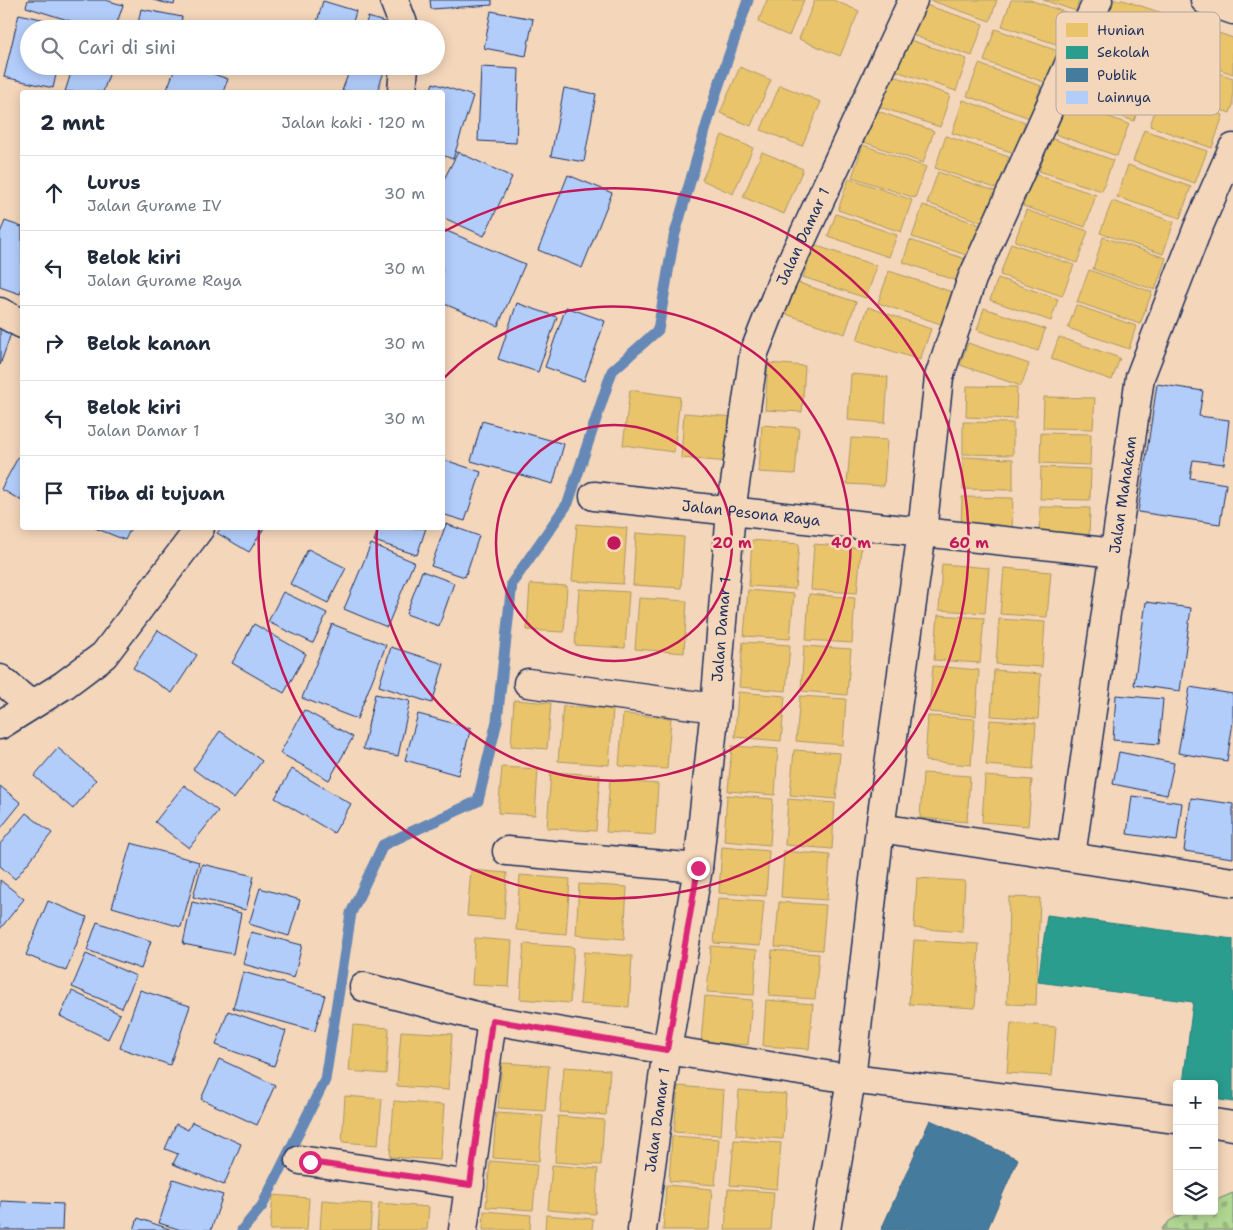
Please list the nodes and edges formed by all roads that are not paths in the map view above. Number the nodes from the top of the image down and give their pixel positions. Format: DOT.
graph roads {
  1 [pos="394,0"];
  2 [pos="913,0"];
  3 [pos="1098,0"];
  4 [pos="1205,0"];
  5 [pos="1233,10"];
  6 [pos="1093,12"];
  7 [pos="402,20"];
  8 [pos="403,75"];
  9 [pos="402,90"];
  10 [pos="1056,93"];
  11 [pos="1233,148"];
  12 [pos="0,312"];
  13 [pos="20,323"];
  14 [pos="594,496"];
  15 [pos="732,511"];
  16 [pos="198,530"];
  17 [pos="922,532"];
  18 [pos="1115,553"];
  19 [pos="0,679"];
  20 [pos="528,683"];
  21 [pos="31,705"];
  22 [pos="715,708"];
  23 [pos="0,725"];
  24 [pos="880,828"];
  25 [pos="507,851"];
  26 [pos="1071,856"];
  27 [pos="698,868"];
  28 [pos="1233,882"];
  29 [pos="364,987"];
  30 [pos="492,1020"];
  31 [pos="667,1050"];
  32 [pos="851,1079"];
  33 [pos="1173,1119"];
  34 [pos="1218,1124"];
  35 [pos="1233,1126"];
  36 [pos="300,1160"];
  37 [pos="470,1185"];
  38 [pos="463,1230"];
  39 [pos="642,1230"];
  40 [pos="826,1230"];
  1 -- 7 [label="street"];
  2 -- 15 [label="street, Jalan Damar 1"];
  3 -- 6 [label="street"];
  4 -- 5 [label="street"];
  8 -- 9 [label="street"];
  10 -- 17 [label="street"];
  11 -- 18 [label="street, Jalan Mahakam"];
  12 -- 13 [label="street"];
  14 -- 15 [label="street, Jalan Pesona Raya"];
  15 -- 17 [label="street, Jalan Pesona Raya"];
  15 -- 22 [label="street, Jalan Damar 1"];
  16 -- 21 [label="street"];
  17 -- 18 [label="street, Jalan Pesona Raya"];
  17 -- 24 [label="street"];
  18 -- 26 [label="street, Jalan Mahakam"];
  19 -- 21 [label="street"];
  20 -- 22 [label="street"];
  21 -- 23 [label="street"];
  22 -- 27 [label="street, Jalan Damar 1"];
  24 -- 26 [label="street"];
  24 -- 32 [label="street"];
  25 -- 27 [label="street"];
  26 -- 28 [label="street"];
  27 -- 31 [label="street, Jalan Damar 1"];
  29 -- 30 [label="street"];
  30 -- 31 [label="street"];
  30 -- 37 [label="street"];
  31 -- 32 [label="street"];
  31 -- 39 [label="street, Jalan Damar 1"];
  32 -- 33 [label="street"];
  32 -- 40 [label="street"];
  34 -- 35 [label="street"];
  36 -- 37 [label="street"];
  37 -- 38 [label="street"];
}
